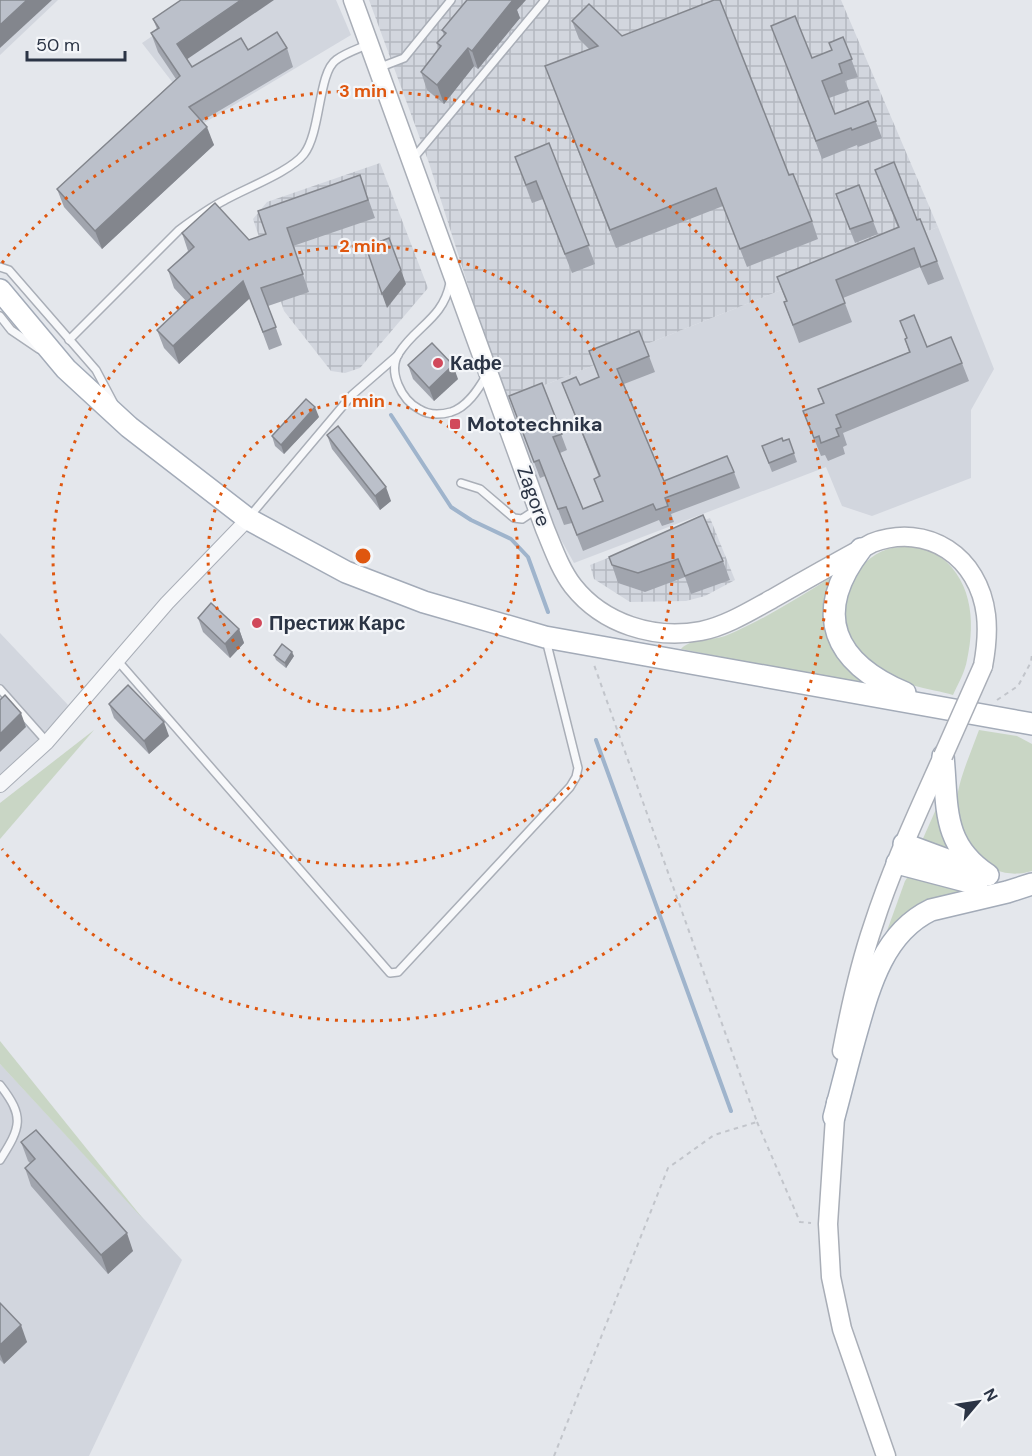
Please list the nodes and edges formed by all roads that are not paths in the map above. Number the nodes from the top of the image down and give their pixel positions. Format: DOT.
graph roads {
  1 [pos="352,0"];
  2 [pos="452,0"];
  3 [pos="544,0"];
  4 [pos="369,44"];
  5 [pos="378,68"];
  6 [pos="411,161"];
  7 [pos="0,267"];
  8 [pos="452,272"];
  9 [pos="0,290"];
  10 [pos="0,316"];
  11 [pos="69,340"];
  12 [pos="398,355"];
  13 [pos="66,369"];
  14 [pos="489,372"];
  15 [pos="124,423"];
  16 [pos="461,483"];
  17 [pos="539,508"];
  18 [pos="248,519"];
  19 [pos="861,549"];
  20 [pos="545,637"];
  21 [pos="117,660"];
  22 [pos="0,689"];
  23 [pos="936,706"];
  24 [pos="974,714"];
  25 [pos="1032,724"];
  26 [pos="1032,737"];
  27 [pos="47,742"];
  28 [pos="944,756"];
  29 [pos="0,784"];
  30 [pos="900,853"];
  31 [pos="988,875"];
  32 [pos="1021,887"];
  33 [pos="0,1084"];
  34 [pos="834,1117"];
  35 [pos="0,1160"];
  36 [pos="886,1456"];
  1 -- 4 [label="main road, Zagore"];
  2 -- 5 [label="lane"];
  3 -- 6 [label="lane"];
  4 -- 5 [label="main road, Zagore"];
  4 -- 11 [label="lane"];
  5 -- 6 [label="main road, Zagore"];
  6 -- 8 [label="main road, Zagore"];
  7 -- 11 [label="lane"];
  8 -- 12 [label="lane"];
  8 -- 14 [label="main road, Zagore"];
  9 -- 13 [label="main road"];
  10 -- 13 [label="lane"];
  11 -- 15 [label="lane"];
  12 -- 14 [label="lane"];
  12 -- 18 [label="lane"];
  13 -- 15 [label="main road"];
  14 -- 17 [label="main road, Zagore"];
  15 -- 18 [label="main road"];
  16 -- 17 [label="lane"];
  17 -- 19 [label="main road, Zagore"];
  18 -- 20 [label="main road"];
  18 -- 21 [label="street"];
  19 -- 23 [label="main road"];
  19 -- 28 [label="main road, Zagore, bridge"];
  20 -- 21 [label="lane"];
  20 -- 23 [label="main road"];
  21 -- 27 [label="street"];
  22 -- 27 [label="lane"];
  23 -- 24 [label="main road"];
  24 -- 25 [label="main road"];
  24 -- 26 [label="main road"];
  27 -- 29 [label="street"];
  28 -- 30 [label="main road, Zagore"];
  28 -- 31 [label="main road"];
  30 -- 31 [label="main road"];
  30 -- 32 [label="main road"];
  30 -- 34 [label="main road, Zagore"];
  31 -- 32 [label="main road"];
  32 -- 34 [label="main road"];
  33 -- 35 [label="lane"];
  34 -- 36 [label="main road, Zagore"];
}
